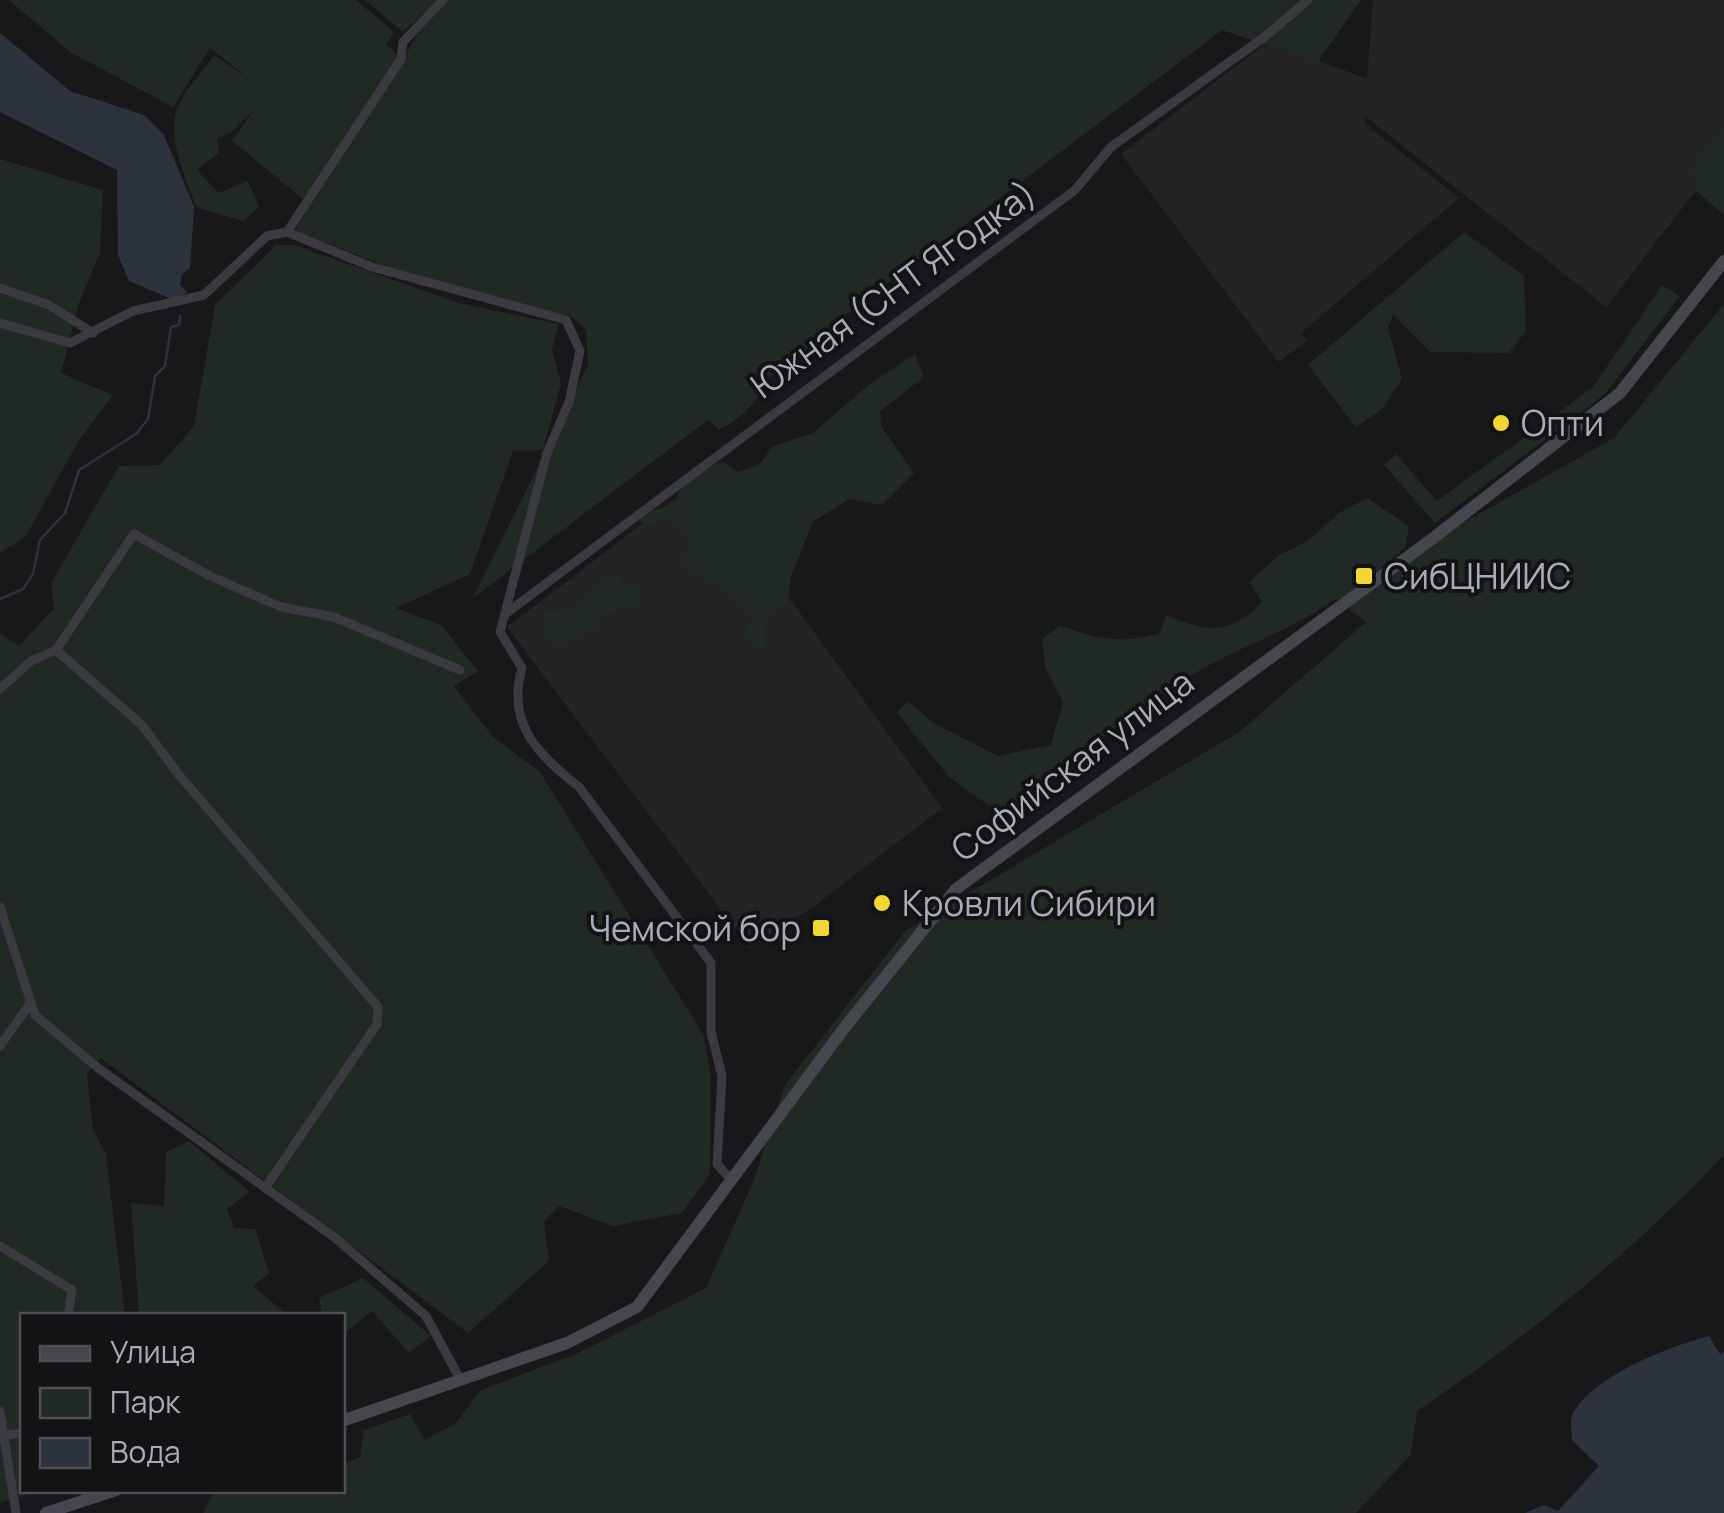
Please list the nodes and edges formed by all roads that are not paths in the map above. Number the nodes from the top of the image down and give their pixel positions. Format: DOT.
graph roads {
  1 [pos="443,0"];
  2 [pos="1308,0"];
  3 [pos="287,232"];
  4 [pos="1724,261"];
  5 [pos="0,288"];
  6 [pos="0,323"];
  7 [pos="93,332"];
  8 [pos="503,615"];
  9 [pos="56,650"];
  10 [pos="460,670"];
  11 [pos="0,689"];
  12 [pos="0,906"];
  13 [pos="31,1002"];
  14 [pos="0,1046"];
  15 [pos="732,1181"];
  16 [pos="265,1188"];
  17 [pos="0,1246"];
  18 [pos="68,1313"];
  19 [pos="461,1382"];
  20 [pos="0,1411"];
  21 [pos="345,1421"];
  22 [pos="20,1433"];
  23 [pos="6,1436"];
  24 [pos="107,1493"];
  25 [pos="16,1513"];
  26 [pos="46,1513"];
  1 -- 3 [label="street"];
  2 -- 8 [label="street, Южная (СНТ Ягодка)"];
  3 -- 7 [label="street"];
  3 -- 8 [label="street"];
  4 -- 15 [label="main road, Софийская улица"];
  5 -- 7 [label="street"];
  6 -- 7 [label="street"];
  8 -- 15 [label="street"];
  9 -- 10 [label="street"];
  9 -- 11 [label="street"];
  9 -- 16 [label="street"];
  12 -- 13 [label="street"];
  13 -- 14 [label="street"];
  13 -- 16 [label="street"];
  15 -- 19 [label="main road, Софийская улица"];
  16 -- 19 [label="street"];
  17 -- 18 [label="street"];
  19 -- 21 [label="main road, Софийская улица"];
  20 -- 23 [label="street"];
  22 -- 23 [label="street"];
  23 -- 25 [label="street"];
  24 -- 26 [label="main road"];
}
